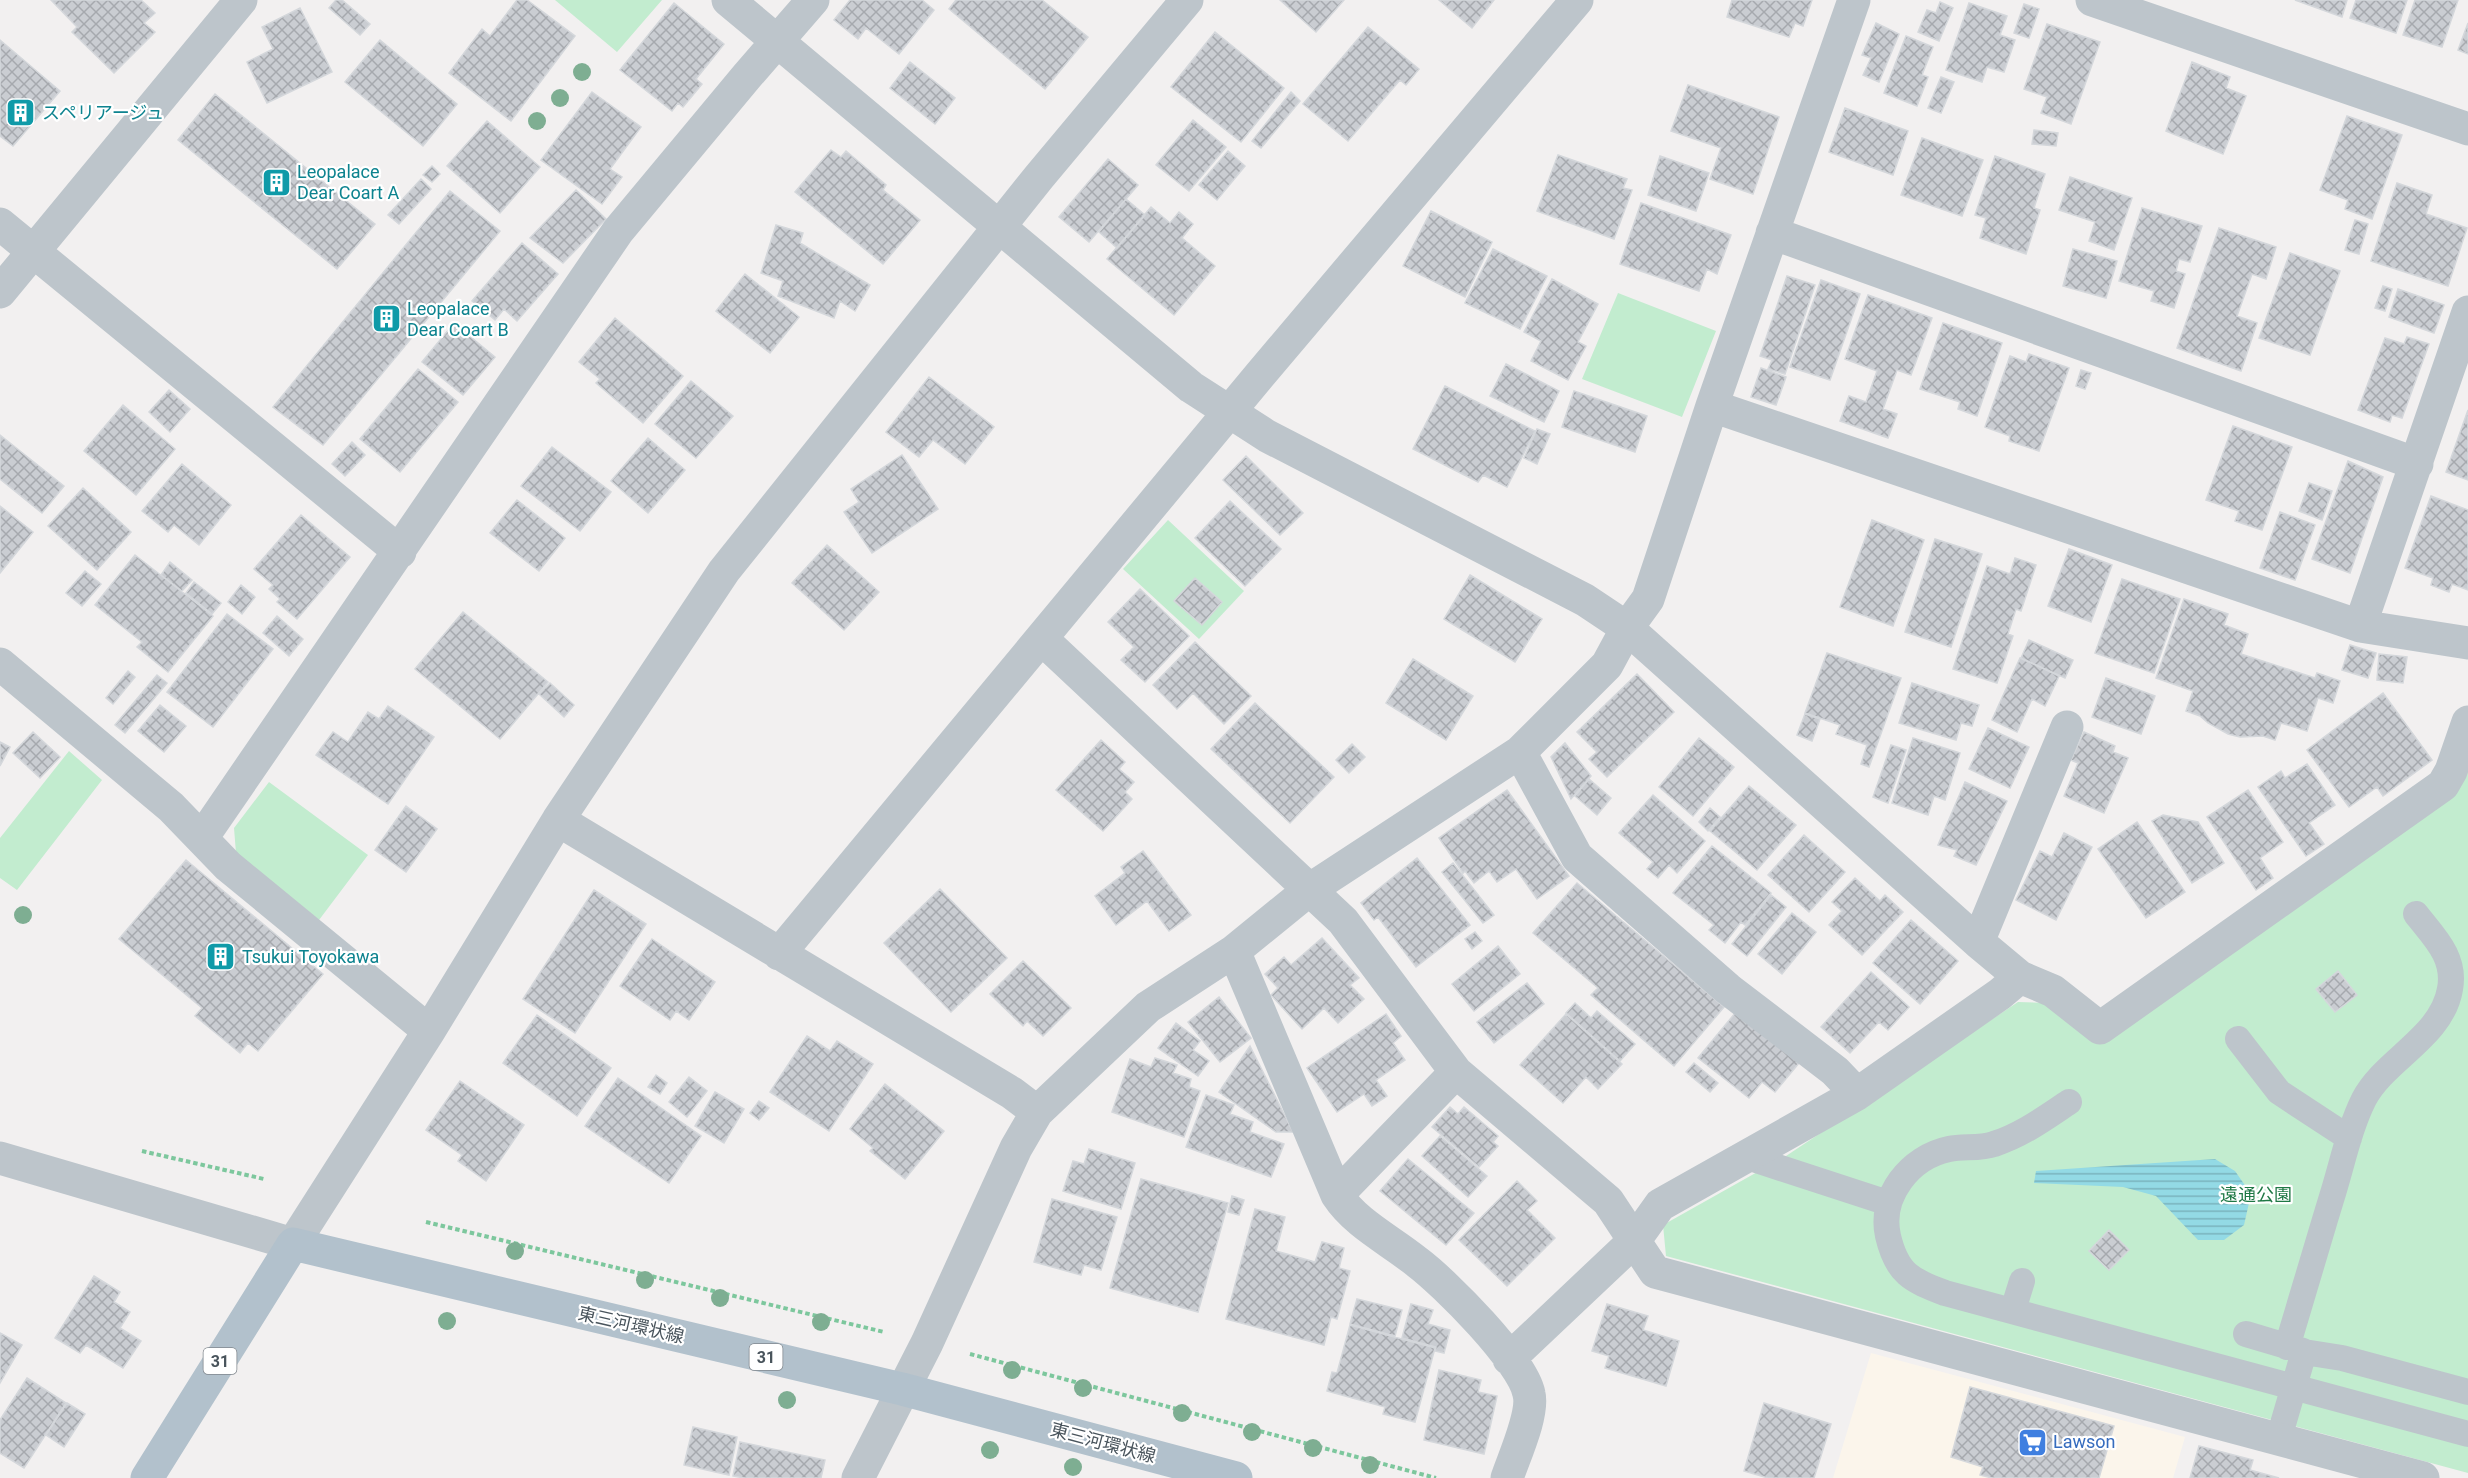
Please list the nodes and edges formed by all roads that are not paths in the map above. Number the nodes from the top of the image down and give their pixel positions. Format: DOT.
graph roads {
  1 [pos="241,0"];
  2 [pos="728,0"];
  3 [pos="813,0"];
  4 [pos="1186,0"];
  5 [pos="1577,0"];
  6 [pos="1854,0"];
  7 [pos="2092,0"];
  8 [pos="777,41"];
  9 [pos="2468,129"];
  10 [pos="0,224"];
  11 [pos="1000,226"];
  12 [pos="1772,233"];
  13 [pos="33,252"];
  14 [pos="0,292"];
  15 [pos="2468,312"];
  16 [pos="1712,406"];
  17 [pos="1230,412"];
  18 [pos="2417,464"];
  19 [pos="400,552"];
  20 [pos="2360,626"];
  21 [pos="1627,628"];
  22 [pos="1042,639"];
  23 [pos="2468,643"];
  24 [pos="0,664"];
  25 [pos="2468,722"];
  26 [pos="2067,728"];
  27 [pos="1520,752"];
  28 [pos="558,820"];
  29 [pos="202,838"];
  30 [pos="1309,890"];
  31 [pos="2416,914"];
  32 [pos="1978,942"];
  33 [pos="1234,951"];
  34 [pos="779,954"];
  35 [pos="2020,977"];
  36 [pos="429,1031"];
  37 [pos="2238,1039"];
  38 [pos="1456,1072"];
  39 [pos="1857,1094"];
  40 [pos="2069,1102"];
  41 [pos="1037,1112"];
  42 [pos="2349,1138"];
  43 [pos="1747,1157"];
  44 [pos="0,1158"];
  45 [pos="1337,1195"];
  46 [pos="1888,1203"];
  47 [pos="1635,1240"];
  48 [pos="293,1244"];
  49 [pos="2022,1281"];
  50 [pos="2013,1310"];
  51 [pos="2246,1334"];
  52 [pos="2296,1349"];
  53 [pos="1509,1359"];
  54 [pos="2293,1388"];
  55 [pos="902,1389"];
  56 [pos="2468,1392"];
  57 [pos="2467,1431"];
  58 [pos="2278,1441"];
  59 [pos="2324,1466"];
  60 [pos="147,1478"];
  61 [pos="858,1478"];
  62 [pos="1236,1478"];
  63 [pos="1508,1478"];
  64 [pos="2422,1478"];
  1 -- 13 [label="street"];
  2 -- 8 [label="street"];
  3 -- 8 [label="street"];
  4 -- 11 [label="street"];
  5 -- 17 [label="street"];
  6 -- 12 [label="street"];
  7 -- 9 [label="street"];
  8 -- 11 [label="street"];
  8 -- 19 [label="street"];
  10 -- 13 [label="street"];
  11 -- 17 [label="street"];
  11 -- 28 [label="street"];
  12 -- 16 [label="street"];
  12 -- 18 [label="street"];
  13 -- 14 [label="street"];
  13 -- 19 [label="street"];
  15 -- 18 [label="street"];
  16 -- 20 [label="street"];
  16 -- 21 [label="street"];
  17 -- 21 [label="street"];
  17 -- 22 [label="street"];
  18 -- 20 [label="street"];
  19 -- 29 [label="street"];
  20 -- 23 [label="street"];
  21 -- 27 [label="street"];
  21 -- 32 [label="street"];
  22 -- 30 [label="street"];
  22 -- 34 [label="street"];
  24 -- 29 [label="street"];
  25 -- 35 [label="street"];
  26 -- 32 [label="street"];
  27 -- 30 [label="street"];
  27 -- 39 [label="street"];
  28 -- 34 [label="street"];
  28 -- 36 [label="street"];
  29 -- 36 [label="street"];
  30 -- 33 [label="street"];
  30 -- 38 [label="street"];
  31 -- 42 [label="lane"];
  32 -- 35 [label="street"];
  33 -- 41 [label="street"];
  33 -- 45 [label="street"];
  34 -- 41 [label="street"];
  35 -- 39 [label="street"];
  36 -- 48 [label="street"];
  37 -- 42 [label="lane"];
  38 -- 45 [label="street"];
  38 -- 47 [label="street"];
  39 -- 43 [label="street"];
  40 -- 46 [label="lane"];
  41 -- 55 [label="street"];
  42 -- 52 [label="lane"];
  43 -- 46 [label="lane"];
  43 -- 47 [label="street"];
  44 -- 48 [label="street"];
  45 -- 53 [label="street"];
  46 -- 50 [label="lane"];
  47 -- 53 [label="street"];
  47 -- 58 [label="street"];
  48 -- 55 [label="main road, 東三河環状線 / 31"];
  48 -- 60 [label="main road, 31"];
  49 -- 50 [label="lane"];
  50 -- 54 [label="lane"];
  51 -- 52 [label="lane"];
  52 -- 54 [label="lane"];
  52 -- 56 [label="lane"];
  53 -- 63 [label="street"];
  54 -- 57 [label="lane"];
  54 -- 58 [label="lane"];
  55 -- 61 [label="street"];
  55 -- 62 [label="main road, 東三河環状線 / 31"];
  58 -- 59 [label="street"];
  59 -- 64 [label="street"];
}
